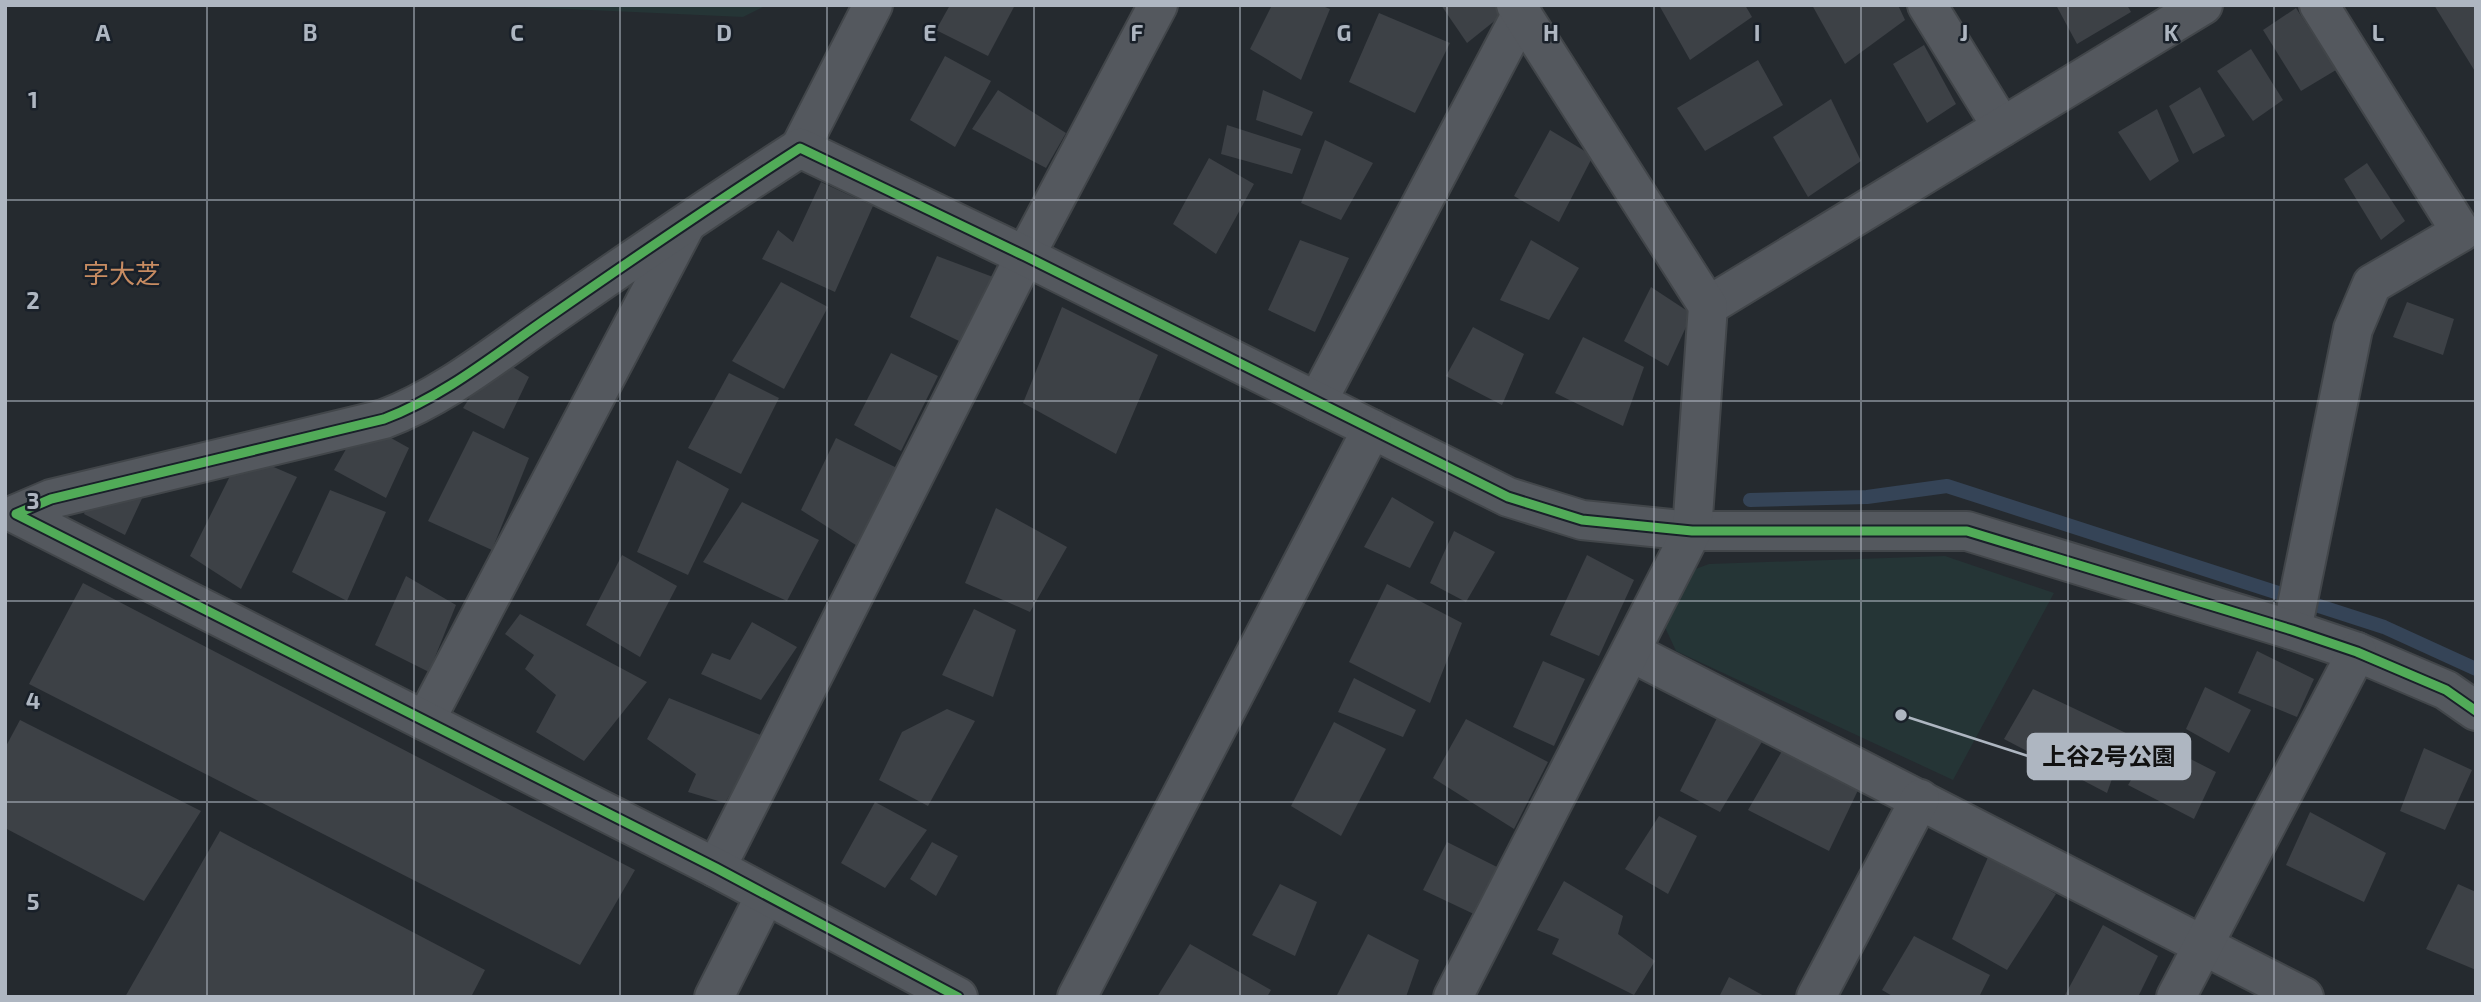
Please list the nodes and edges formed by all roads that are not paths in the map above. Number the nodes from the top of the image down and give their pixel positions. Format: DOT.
graph roads {
  1 [pos="873,5"];
  2 [pos="1158,5"];
  3 [pos="1927,5"];
  4 [pos="2203,5"];
  5 [pos="2319,5"];
  6 [pos="1519,9"];
  7 [pos="2002,127"];
  8 [pos="800,149"];
  9 [pos="687,221"];
  10 [pos="2468,230"];
  11 [pos="1025,256"];
  12 [pos="1708,306"];
  13 [pos="1317,402"];
  14 [pos="1372,429"];
  15 [pos="10,516"];
  16 [pos="1692,531"];
  17 [pos="2296,605"];
  18 [pos="1632,652"];
  19 [pos="2357,652"];
  20 [pos="2476,711"];
  21 [pos="425,722"];
  22 [pos="1920,799"];
  23 [pos="716,868"];
  24 [pos="765,896"];
  25 [pos="2204,946"];
  26 [pos="714,997"];
  27 [pos="958,997"];
  28 [pos="1077,997"];
  29 [pos="1453,997"];
  30 [pos="1816,997"];
  31 [pos="2176,997"];
  32 [pos="2304,997"];
  1 -- 8 [label="street"];
  2 -- 11 [label="street"];
  3 -- 7 [label="street"];
  4 -- 7 [label="street"];
  5 -- 10 [label="street"];
  6 -- 12 [label="street"];
  6 -- 13 [label="street"];
  7 -- 12 [label="street"];
  8 -- 9 [label="street"];
  8 -- 11 [label="street"];
  9 -- 15 [label="street"];
  9 -- 21 [label="street"];
  10 -- 17 [label="street"];
  11 -- 13 [label="street"];
  11 -- 23 [label="street"];
  12 -- 16 [label="street"];
  13 -- 14 [label="street"];
  14 -- 16 [label="street"];
  14 -- 28 [label="street"];
  15 -- 21 [label="street"];
  16 -- 17 [label="street"];
  16 -- 18 [label="street"];
  17 -- 19 [label="street"];
  18 -- 22 [label="street"];
  18 -- 29 [label="street"];
  19 -- 20 [label="street"];
  19 -- 25 [label="street"];
  21 -- 23 [label="street"];
  22 -- 25 [label="street"];
  22 -- 30 [label="street"];
  23 -- 24 [label="street"];
  24 -- 26 [label="street"];
  24 -- 27 [label="street"];
  25 -- 31 [label="street"];
  25 -- 32 [label="street"];
}
